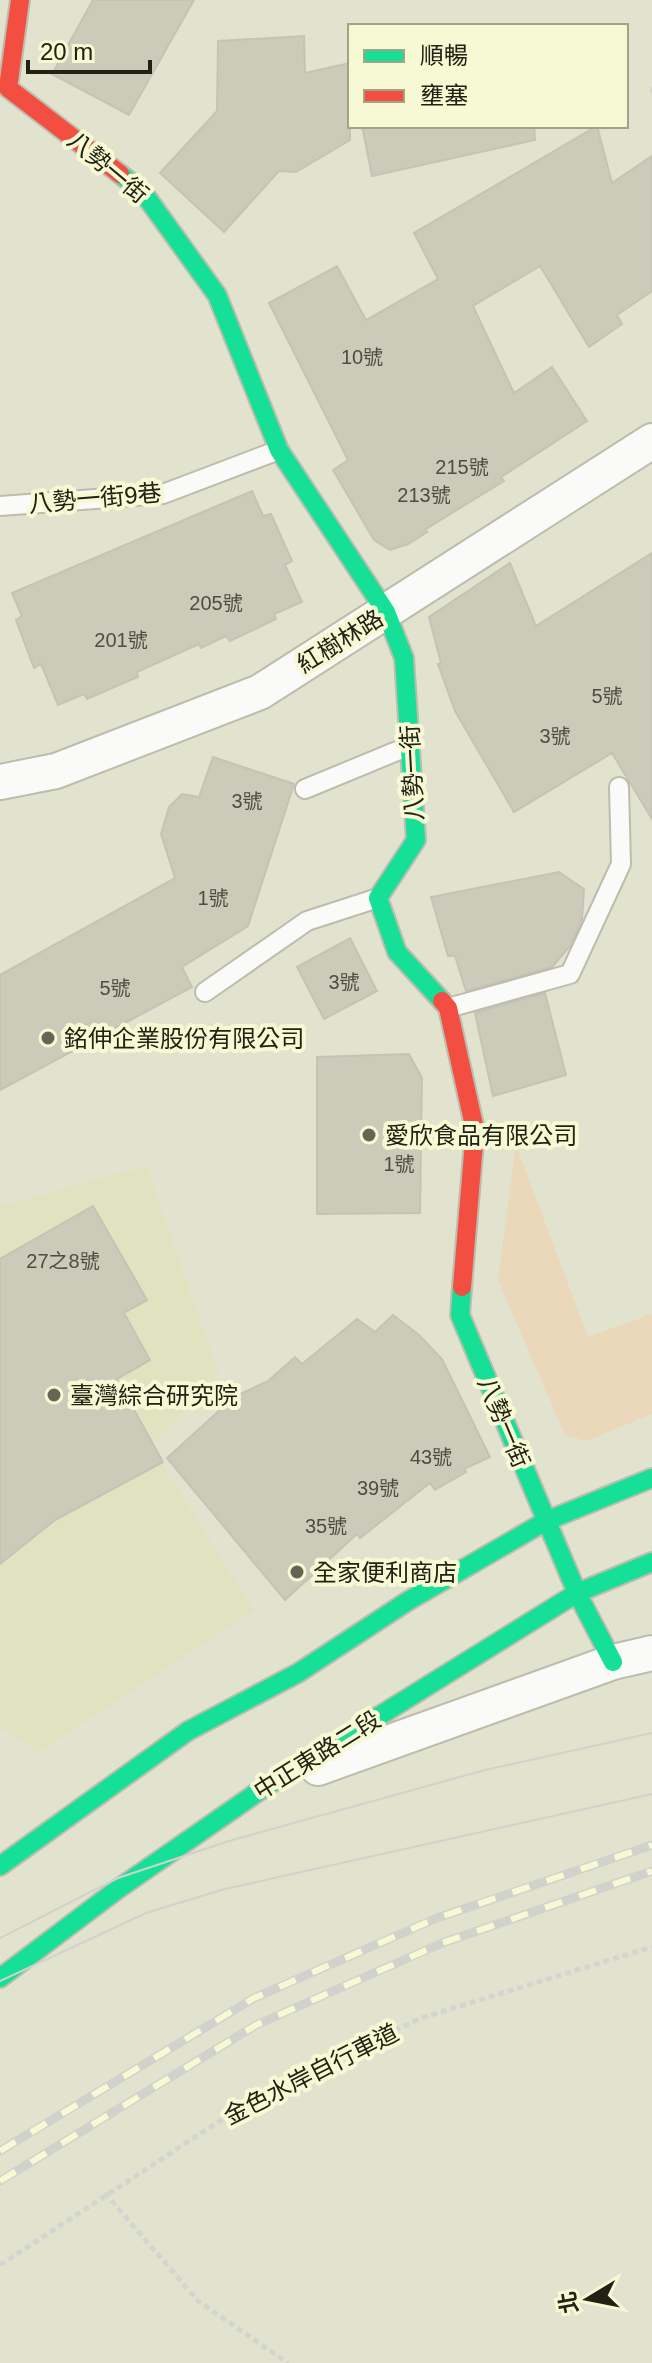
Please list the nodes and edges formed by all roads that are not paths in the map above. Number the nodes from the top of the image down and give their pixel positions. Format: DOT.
graph roads {
  1 [pos="20,0"];
  2 [pos="4,91"];
  3 [pos="652,441"];
  4 [pos="279,450"];
  5 [pos="0,506"];
  6 [pos="386,612"];
  7 [pos="412,745"];
  8 [pos="0,782"];
  9 [pos="619,787"];
  10 [pos="305,789"];
  11 [pos="378,898"];
  12 [pos="205,992"];
  13 [pos="448,1008"];
  14 [pos="652,1478"];
  15 [pos="546,1521"];
  16 [pos="652,1562"];
  17 [pos="577,1593"];
  18 [pos="652,1653"];
  19 [pos="613,1662"];
  20 [pos="265,1787"];
  21 [pos="0,1866"];
  22 [pos="0,1978"];
  1 -- 2 [label="street, 八勢一街"];
  2 -- 4 [label="street, 八勢一街"];
  3 -- 6 [label="street, 紅樹林路"];
  4 -- 5 [label="lane, 八勢一街9巷"];
  4 -- 6 [label="street, 八勢一街"];
  6 -- 7 [label="street, 八勢一街"];
  6 -- 8 [label="street, 紅樹林路"];
  7 -- 10 [label="lane"];
  7 -- 11 [label="street, 八勢一街"];
  9 -- 13 [label="lane"];
  11 -- 12 [label="lane"];
  11 -- 13 [label="street, 八勢一街"];
  13 -- 15 [label="street, 八勢一街"];
  14 -- 15 [label="street"];
  15 -- 17 [label="street, 八勢一街"];
  15 -- 21 [label="street"];
  16 -- 17 [label="street, 中正東路二段"];
  17 -- 19 [label="street, 八勢一街"];
  17 -- 20 [label="street, 中正東路二段"];
  18 -- 19 [label="street"];
  19 -- 20 [label="street"];
  20 -- 22 [label="street, 中正東路二段"];
}
